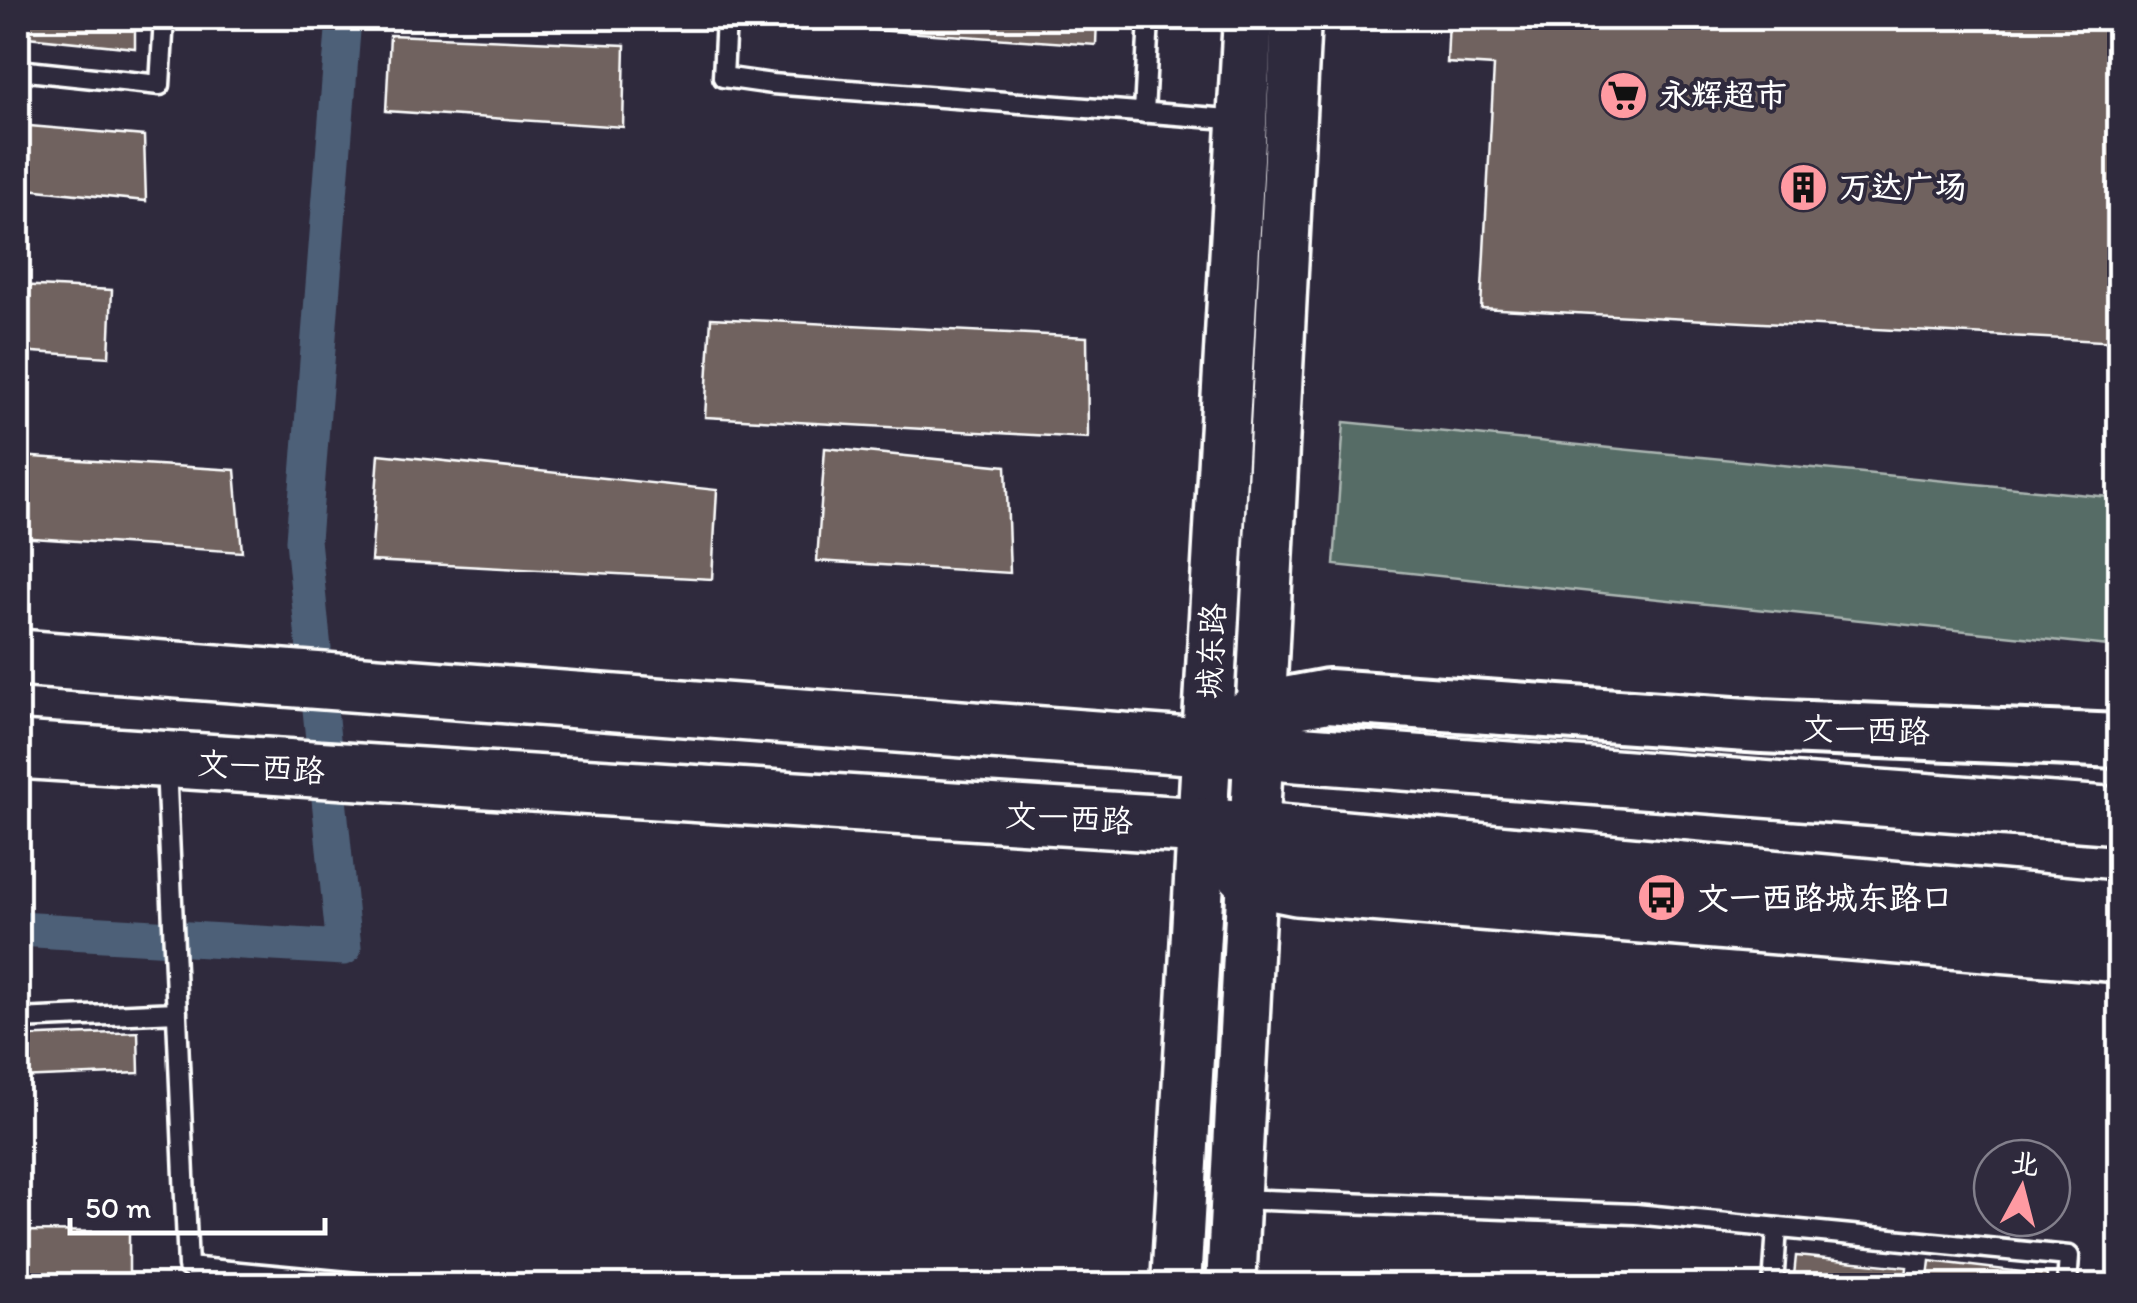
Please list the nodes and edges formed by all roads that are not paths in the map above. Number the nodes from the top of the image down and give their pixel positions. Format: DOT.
graph roads {
  1 [pos="164,18"];
  2 [pos="726,18"];
  3 [pos="1149,18"];
  4 [pos="1248,18"];
  5 [pos="1296,18"];
  6 [pos="18,70"];
  7 [pos="1144,113"];
  8 [pos="1244,121"];
  9 [pos="18,658"];
  10 [pos="1240,735"];
  11 [pos="2120,741"];
  12 [pos="18,750"];
  13 [pos="185,762"];
  14 [pos="2120,816"];
  15 [pos="1236,845"];
  16 [pos="2120,910"];
  17 [pos="2120,954"];
  18 [pos="177,1012"];
  19 [pos="18,1020"];
  20 [pos="1236,1198"];
  21 [pos="1777,1228"];
  22 [pos="189,1276"];
  23 [pos="390,1286"];
  24 [pos="1176,1286"];
  25 [pos="1230,1286"];
  26 [pos="1773,1286"];
  27 [pos="2067,1286"];
  1 -- 6 [label="lane"];
  2 -- 7 [label="lane"];
  3 -- 7 [label="lane"];
  4 -- 8 [label="street, 城东路"];
  5 -- 10 [label="street, 城东路"];
  7 -- 8 [label="lane"];
  8 -- 10 [label="street, 城东路"];
  9 -- 10 [label="main road, 文一西路"];
  10 -- 11 [label="main road, 文一西路"];
  10 -- 14 [label="main road, 文一西路"];
  10 -- 15 [label="street, 城东路"];
  12 -- 13 [label="main road, 文一西路"];
  13 -- 15 [label="main road, 文一西路"];
  13 -- 18 [label="lane"];
  15 -- 16 [label="main road, 文一西路"];
  15 -- 17 [label="main road"];
  15 -- 20 [label="street, 城东路"];
  15 -- 24 [label="street, 城东路"];
  18 -- 19 [label="lane"];
  18 -- 22 [label="lane"];
  20 -- 21 [label="lane"];
  20 -- 25 [label="street, 城东路"];
  21 -- 26 [label="lane"];
  21 -- 27 [label="lane"];
  22 -- 23 [label="lane"];
}
